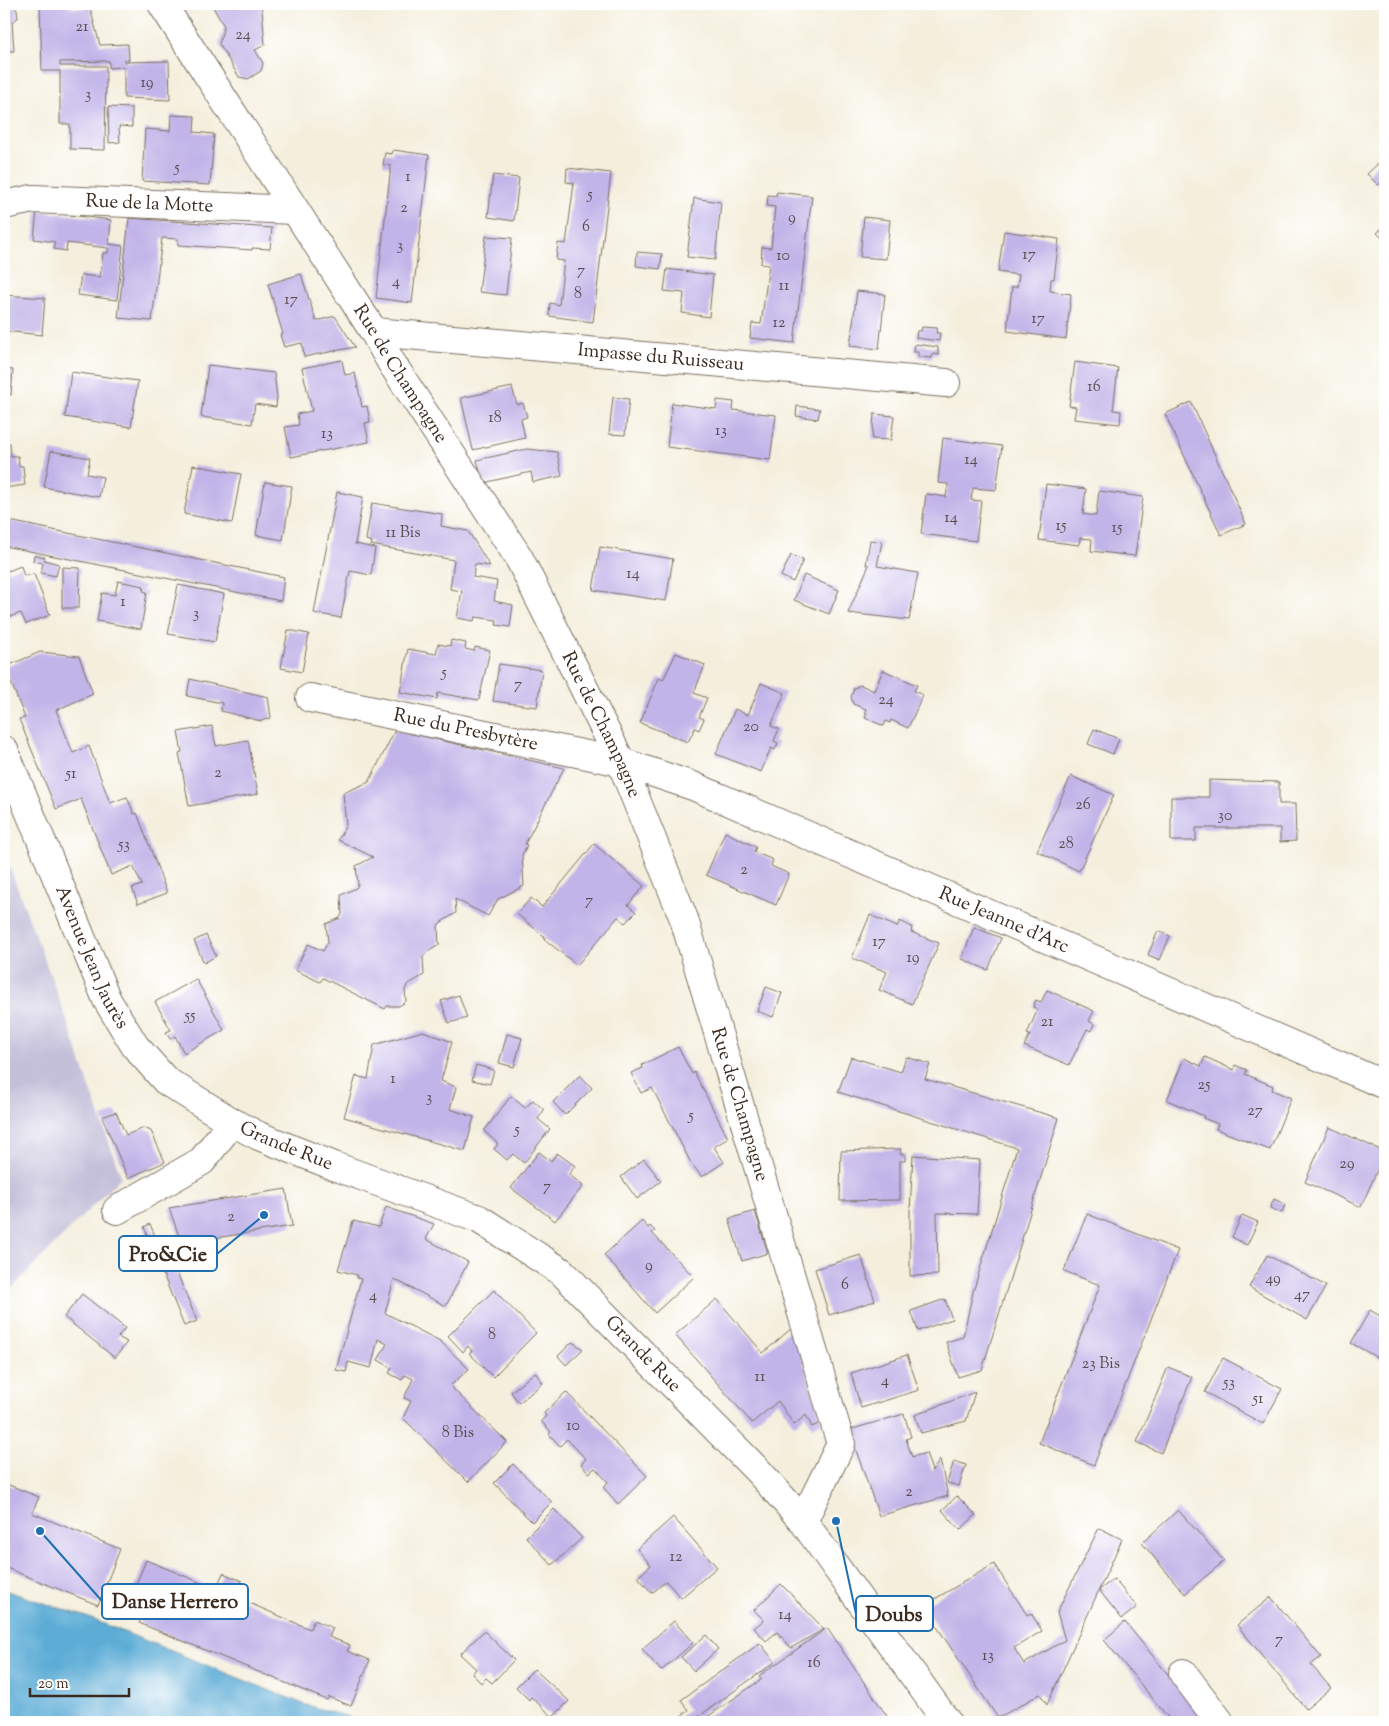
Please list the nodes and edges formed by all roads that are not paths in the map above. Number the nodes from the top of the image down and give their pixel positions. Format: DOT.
graph roads {
  1 [pos="162,4"];
  2 [pos="4,205"];
  3 [pos="295,210"];
  4 [pos="374,332"];
  5 [pos="946,383"];
  6 [pos="310,698"];
  7 [pos="4,750"];
  8 [pos="621,762"];
  9 [pos="1385,1085"];
  10 [pos="232,1122"];
  11 [pos="118,1210"];
  12 [pos="803,1521"];
  13 [pos="1183,1673"];
  14 [pos="947,1722"];
  15 [pos="1220,1722"];
  1 -- 3 [label="street, Rue de Champagne"];
  2 -- 3 [label="street, Rue de la Motte"];
  3 -- 4 [label="street, Rue de Champagne"];
  4 -- 5 [label="street, Impasse du Ruisseau"];
  4 -- 8 [label="street, Rue de Champagne"];
  6 -- 8 [label="street, Rue du Presbytère"];
  7 -- 10 [label="street, Avenue Jean Jaurès"];
  8 -- 9 [label="street, Rue Jeanne d'Arc"];
  8 -- 12 [label="street, Rue de Champagne"];
  10 -- 11 [label="street"];
  10 -- 12 [label="street, Grande Rue"];
  12 -- 14 [label="street, Grande Rue"];
  13 -- 15 [label="street"];
}
